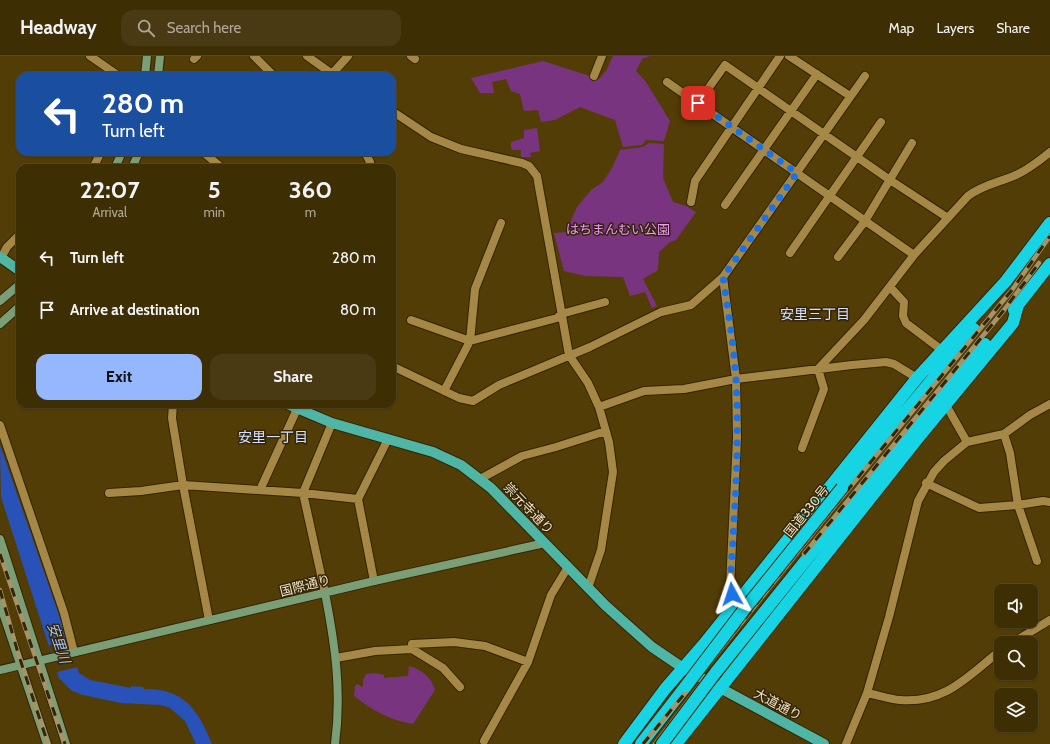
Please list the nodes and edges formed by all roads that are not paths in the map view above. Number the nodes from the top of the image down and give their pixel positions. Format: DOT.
graph roads {
  1 [pos="90,56"];
  2 [pos="147,56"];
  3 [pos="160,56"];
  4 [pos="254,56"];
  5 [pos="307,56"];
  6 [pos="348,56"];
  7 [pos="602,56"];
  8 [pos="780,56"];
  9 [pos="789,56"];
  10 [pos="113,72"];
  11 [pos="145,72"];
  12 [pos="158,72"];
  13 [pos="270,72"];
  14 [pos="329,72"];
  15 [pos="335,72"];
  16 [pos="817,74"];
  17 [pos="594,76"];
  18 [pos="865,76"];
  19 [pos="667,82"];
  20 [pos="758,88"];
  21 [pos="850,96"];
  22 [pos="698,103"];
  23 [pos="791,111"];
  24 [pos="396,115"];
  25 [pos="881,122"];
  26 [pos="732,127"];
  27 [pos="824,134"];
  28 [pos="912,143"];
  29 [pos="764,150"];
  30 [pos="1050,152"];
  31 [pos="207,156"];
  32 [pos="857,157"];
  33 [pos="214,164"];
  34 [pos="797,173"];
  35 [pos="890,180"];
  36 [pos="830,196"];
  37 [pos="691,202"];
  38 [pos="726,205"];
  39 [pos="948,218"];
  40 [pos="865,221"];
  41 [pos="501,223"];
  42 [pos="1050,224"];
  43 [pos="16,238"];
  44 [pos="790,253"];
  45 [pos="914,256"];
  46 [pos="1,257"];
  47 [pos="838,257"];
  48 [pos="1050,264"];
  49 [pos="16,268"];
  50 [pos="723,277"];
  51 [pos="16,287"];
  52 [pos="890,287"];
  53 [pos="0,301"];
  54 [pos="605,302"];
  55 [pos="1018,305"];
  56 [pos="16,310"];
  57 [pos="561,314"];
  58 [pos="411,320"];
  59 [pos="0,324"];
  60 [pos="470,341"];
  61 [pos="943,350"];
  62 [pos="569,355"];
  63 [pos="396,368"];
  64 [pos="818,369"];
  65 [pos="918,378"];
  66 [pos="736,379"];
  67 [pos="444,390"];
  68 [pos="1050,404"];
  69 [pos="946,405"];
  70 [pos="599,407"];
  71 [pos="173,408"];
  72 [pos="297,409"];
  73 [pos="332,423"];
  74 [pos="0,425"];
  75 [pos="606,431"];
  76 [pos="1004,434"];
  77 [pos="388,439"];
  78 [pos="967,442"];
  79 [pos="802,448"];
  80 [pos="480,479"];
  81 [pos="926,483"];
  82 [pos="183,485"];
  83 [pos="260,490"];
  84 [pos="303,493"];
  85 [pos="109,494"];
  86 [pos="358,499"];
  87 [pos="1050,502"];
  88 [pos="1018,505"];
  89 [pos="0,539"];
  90 [pos="545,543"];
  91 [pos="1037,560"];
  92 [pos="568,567"];
  93 [pos="374,581"];
  94 [pos="588,588"];
  95 [pos="325,593"];
  96 [pos="738,601"];
  97 [pos="0,604"];
  98 [pos="209,620"];
  99 [pos="1050,620"];
  100 [pos="1024,636"];
  101 [pos="412,649"];
  102 [pos="73,652"];
  103 [pos="994,656"];
  104 [pos="336,658"];
  105 [pos="39,660"];
  106 [pos="528,662"];
  107 [pos="21,665"];
  108 [pos="683,668"];
  109 [pos="0,670"];
  110 [pos="460,686"];
  111 [pos="720,688"];
  112 [pos="867,693"];
  113 [pos="484,741"];
  114 [pos="47,744"];
  115 [pos="66,744"];
  116 [pos="335,744"];
  117 [pos="624,744"];
  118 [pos="641,744"];
  119 [pos="662,744"];
  120 [pos="676,744"];
  121 [pos="824,744"];
  122 [pos="846,744"];
  1 -- 10 [label="street"];
  2 -- 11 [label="main road"];
  3 -- 12 [label="main road"];
  4 -- 13 [label="street"];
  5 -- 14 [label="street"];
  6 -- 15 [label="street"];
  7 -- 17 [label="street"];
  8 -- 20 [label="street"];
  9 -- 16 [label="street"];
  16 -- 21 [label="street"];
  16 -- 23 [label="street"];
  18 -- 21 [label="street"];
  19 -- 22 [label="street"];
  20 -- 22 [label="street"];
  20 -- 23 [label="street"];
  20 -- 26 [label="street"];
  21 -- 27 [label="street"];
  22 -- 26 [label="street"];
  23 -- 27 [label="street"];
  23 -- 29 [label="street"];
  24 -- 57 [label="street"];
  25 -- 32 [label="street"];
  26 -- 29 [label="street"];
  26 -- 37 [label="street"];
  27 -- 32 [label="street"];
  27 -- 34 [label="street"];
  28 -- 35 [label="street"];
  29 -- 34 [label="street"];
  29 -- 38 [label="street"];
  30 -- 39 [label="street"];
  31 -- 33 [label="street"];
  32 -- 35 [label="street"];
  32 -- 36 [label="street"];
  34 -- 36 [label="street"];
  34 -- 50 [label="street"];
  35 -- 39 [label="street"];
  35 -- 40 [label="street"];
  36 -- 40 [label="street"];
  36 -- 44 [label="street"];
  39 -- 45 [label="street"];
  40 -- 45 [label="street"];
  40 -- 47 [label="street"];
  41 -- 60 [label="street"];
  42 -- 61 [label="highway"];
  42 -- 118 [label="highway, 国道330号, bridge"];
  43 -- 46 [label="street"];
  45 -- 52 [label="street"];
  46 -- 49 [label="main road"];
  48 -- 55 [label="highway"];
  50 -- 62 [label="street"];
  50 -- 66 [label="street"];
  51 -- 53 [label="main road"];
  52 -- 61 [label="street"];
  52 -- 64 [label="street"];
  54 -- 57 [label="street"];
  55 -- 69 [label="highway"];
  55 -- 119 [label="highway, bridge"];
  56 -- 59 [label="main road"];
  57 -- 60 [label="street"];
  57 -- 62 [label="street"];
  58 -- 60 [label="street"];
  60 -- 67 [label="street"];
  61 -- 65 [label="highway"];
  62 -- 67 [label="street"];
  62 -- 70 [label="street"];
  63 -- 67 [label="street"];
  64 -- 65 [label="street"];
  64 -- 66 [label="street"];
  64 -- 79 [label="street"];
  65 -- 96 [label="highway"];
  66 -- 70 [label="street"];
  66 -- 96 [label="street"];
  68 -- 76 [label="street"];
  69 -- 78 [label="street"];
  69 -- 111 [label="highway"];
  70 -- 75 [label="street"];
  71 -- 82 [label="street"];
  72 -- 73 [label="main road, 崇元寺通り"];
  72 -- 83 [label="street"];
  73 -- 77 [label="main road, 崇元寺通り"];
  73 -- 84 [label="street"];
  74 -- 102 [label="street"];
  75 -- 80 [label="street"];
  75 -- 94 [label="street"];
  76 -- 78 [label="street"];
  76 -- 88 [label="street"];
  77 -- 80 [label="main road, 崇元寺通り"];
  77 -- 86 [label="street"];
  78 -- 81 [label="street"];
  80 -- 90 [label="main road, 崇元寺通り"];
  81 -- 88 [label="street"];
  81 -- 112 [label="street"];
  82 -- 83 [label="street"];
  82 -- 85 [label="street"];
  82 -- 98 [label="street"];
  83 -- 84 [label="street"];
  84 -- 86 [label="street"];
  84 -- 95 [label="street"];
  86 -- 93 [label="street"];
  87 -- 88 [label="street"];
  88 -- 91 [label="street"];
  89 -- 105 [label="main road"];
  90 -- 92 [label="main road, 崇元寺通り"];
  90 -- 93 [label="main road, 国際通り"];
  92 -- 94 [label="main road, 崇元寺通り"];
  92 -- 106 [label="street"];
  93 -- 95 [label="main road, 国際通り"];
  94 -- 108 [label="main road, 崇元寺通り"];
  95 -- 98 [label="main road, 国際通り"];
  95 -- 104 [label="main road"];
  96 -- 108 [label="highway"];
  97 -- 107 [label="main road"];
  98 -- 102 [label="main road, 国際通り"];
  99 -- 100 [label="street"];
  101 -- 104 [label="street"];
  101 -- 106 [label="street"];
  101 -- 110 [label="street"];
  102 -- 105 [label="main road, 国際通り"];
  103 -- 112 [label="street"];
  104 -- 116 [label="main road"];
  105 -- 107 [label="main road"];
  105 -- 115 [label="main road"];
  106 -- 113 [label="street"];
  107 -- 109 [label="main road"];
  107 -- 114 [label="main road"];
  108 -- 111 [label="main road, 崇元寺通り"];
  108 -- 117 [label="highway"];
  111 -- 120 [label="highway"];
  111 -- 121 [label="main road, 大道通り"];
  112 -- 122 [label="street"];
}
